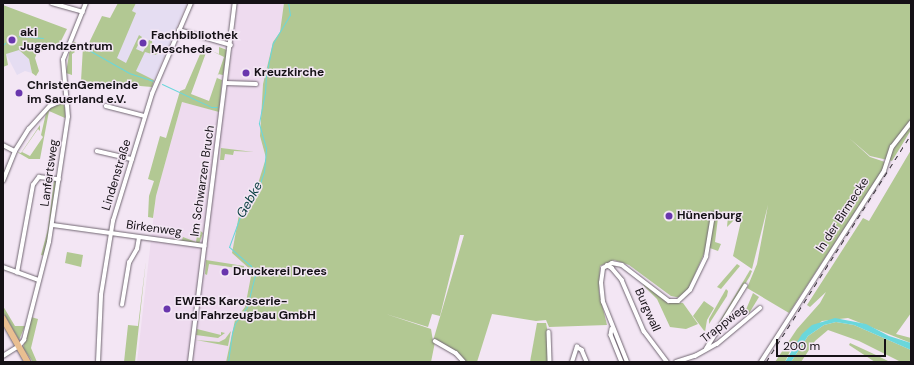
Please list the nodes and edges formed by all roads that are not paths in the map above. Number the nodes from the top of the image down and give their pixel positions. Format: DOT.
graph roads {
  1 [pos="52,3"];
  2 [pos="86,3"];
  3 [pos="191,3"];
  4 [pos="235,3"];
  5 [pos="83,12"];
  6 [pos="180,30"];
  7 [pos="231,45"];
  8 [pos="226,82"];
  9 [pos="256,84"];
  10 [pos="66,98"];
  11 [pos="106,106"];
  12 [pos="145,116"];
  13 [pos="911,123"];
  14 [pos="3,145"];
  15 [pos="15,151"];
  16 [pos="97,151"];
  17 [pos="132,159"];
  18 [pos="59,180"];
  19 [pos="3,181"];
  20 [pos="713,215"];
  21 [pos="53,225"];
  22 [pos="111,233"];
  23 [pos="139,238"];
  24 [pos="205,246"];
  25 [pos="614,263"];
  26 [pos="606,265"];
  27 [pos="3,267"];
  28 [pos="612,268"];
  29 [pos="17,273"];
  30 [pos="39,280"];
  31 [pos="745,286"];
  32 [pos="122,304"];
  33 [pos="760,308"];
  34 [pos="3,318"];
  35 [pos="612,329"];
  36 [pos="549,332"];
  37 [pos="435,341"];
  38 [pos="19,346"];
  39 [pos="704,352"];
  40 [pos="3,356"];
  41 [pos="666,361"];
  42 [pos="28,362"];
  43 [pos="98,362"];
  44 [pos="190,362"];
  45 [pos="464,362"];
  46 [pos="550,362"];
  47 [pos="572,362"];
  48 [pos="587,362"];
  49 [pos="622,362"];
  50 [pos="627,362"];
  51 [pos="671,362"];
  52 [pos="676,362"];
  53 [pos="760,362"];
  1 -- 5 [label="street"];
  2 -- 5 [label="street, Lanfertsweg"];
  3 -- 6 [label="street, Lindenstraße"];
  4 -- 7 [label="street, Im Schwarzen Bruch"];
  5 -- 10 [label="street, Lanfertsweg"];
  6 -- 7 [label="street"];
  6 -- 12 [label="street, Lindenstraße"];
  7 -- 8 [label="street, Im Schwarzen Bruch"];
  8 -- 9 [label="street"];
  8 -- 24 [label="street, Im Schwarzen Bruch"];
  10 -- 15 [label="street"];
  10 -- 18 [label="street, Lanfertsweg"];
  11 -- 12 [label="street"];
  12 -- 17 [label="street, Lindenstraße"];
  13 -- 53 [label="street, In der Birmecke"];
  14 -- 15 [label="street"];
  15 -- 19 [label="street"];
  16 -- 17 [label="street"];
  17 -- 22 [label="street, Lindenstraße"];
  18 -- 21 [label="street, Lanfertsweg"];
  18 -- 29 [label="street"];
  20 -- 25 [label="street"];
  21 -- 22 [label="street, Birkenweg"];
  21 -- 30 [label="street, Lanfertsweg"];
  22 -- 23 [label="street, Birkenweg"];
  22 -- 43 [label="street, Lindenstraße"];
  23 -- 24 [label="street, Birkenweg"];
  23 -- 32 [label="street"];
  24 -- 44 [label="street, Im Schwarzen Bruch"];
  25 -- 26 [label="street"];
  25 -- 28 [label="street"];
  26 -- 28 [label="street, Burgwall"];
  26 -- 35 [label="street"];
  27 -- 29 [label="street"];
  28 -- 41 [label="street, Burgwall"];
  29 -- 30 [label="street"];
  30 -- 38 [label="street, Lanfertsweg"];
  31 -- 39 [label="street"];
  33 -- 39 [label="street, Trappweg"];
  34 -- 38 [label="main road"];
  35 -- 49 [label="street"];
  35 -- 50 [label="street"];
  36 -- 46 [label="street"];
  37 -- 45 [label="street"];
  38 -- 40 [label="street"];
  38 -- 42 [label="main road"];
  39 -- 52 [label="street, Trappweg"];
  41 -- 51 [label="street, Burgwall"];
  47 -- 48 [label="street"];
}
